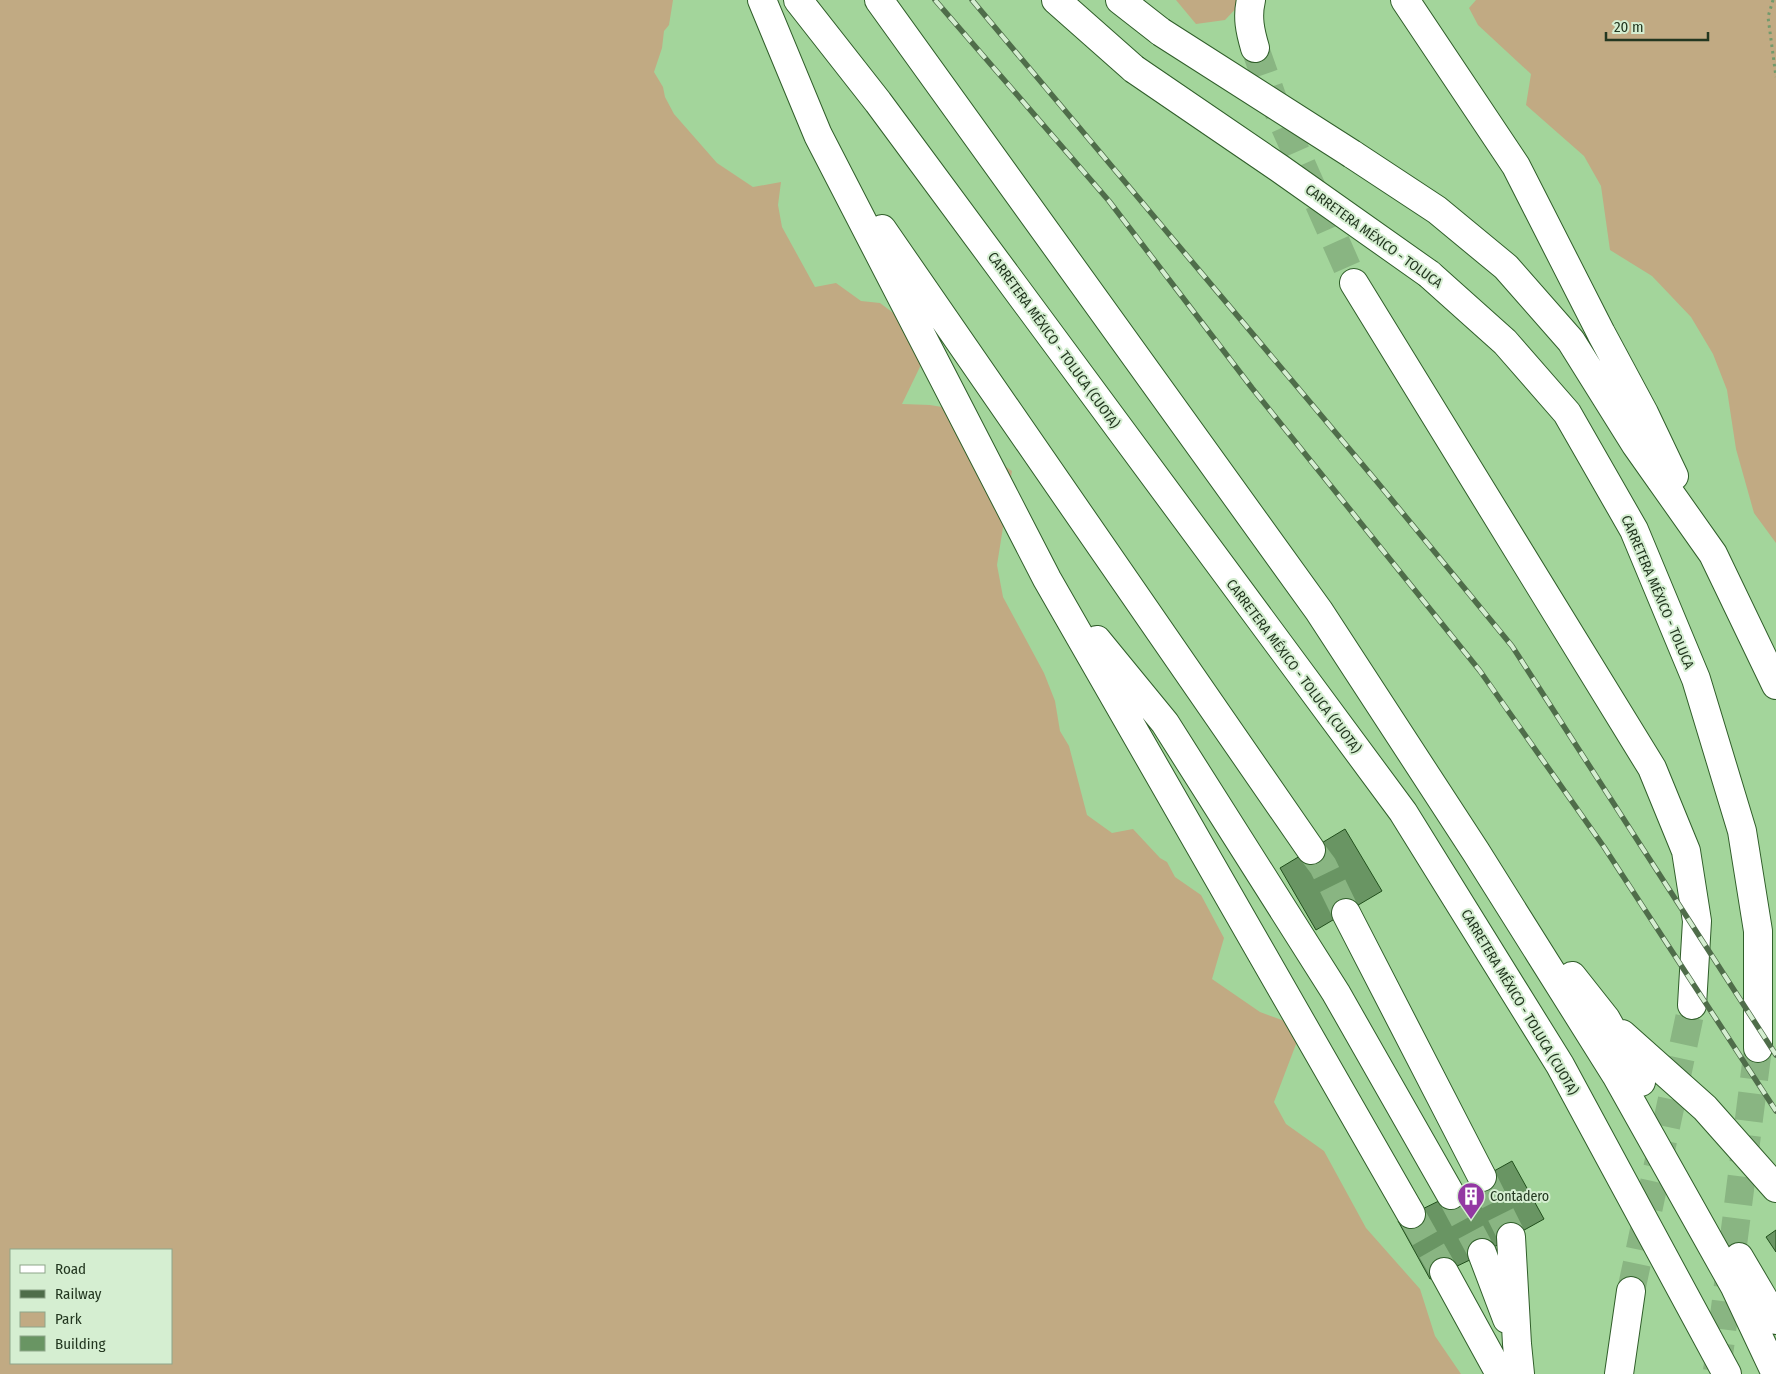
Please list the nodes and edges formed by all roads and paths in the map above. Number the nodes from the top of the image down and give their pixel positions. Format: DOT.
graph roads {
  1 [pos="762,0"];
  2 [pos="798,0"];
  3 [pos="879,0"];
  4 [pos="1056,0"];
  5 [pos="1120,0"];
  6 [pos="1251,0"];
  7 [pos="1405,0"];
  8 [pos="1773,0"];
  9 [pos="1255,48"];
  10 [pos="1776,77"];
  11 [pos="818,135"];
  12 [pos="1354,282"];
  13 [pos="1713,554"];
  14 [pos="1047,580"];
  15 [pos="1776,686"];
  16 [pos="1311,850"];
  17 [pos="1476,852"];
  18 [pos="1346,912"];
  19 [pos="1692,1005"];
  20 [pos="1606,1019"];
  21 [pos="1758,1048"];
  22 [pos="1482,1177"];
  23 [pos="1776,1188"];
  24 [pos="1451,1195"];
  25 [pos="1411,1214"];
  26 [pos="1511,1237"];
  27 [pos="1482,1253"];
  28 [pos="1444,1272"];
  29 [pos="1630,1291"];
  30 [pos="1776,1320"];
  31 [pos="1516,1344"];
  32 [pos="1500,1374"];
  33 [pos="1520,1374"];
  34 [pos="1619,1374"];
  35 [pos="1727,1374"];
  36 [pos="1776,1374"];
  1 -- 11 [label="main road"];
  2 -- 35 [label="main road, CARRETERA MÉXICO - TOLUCA (CUOTA)"];
  3 -- 17 [label="main road"];
  4 -- 21 [label="main road, CARRETERA MÉXICO - TOLUCA, bridge"];
  5 -- 13 [label="main road, bridge"];
  6 -- 9 [label="main road"];
  7 -- 13 [label="main road"];
  8 -- 10 [label="path"];
  11 -- 14 [label="main road"];
  11 -- 16 [label="main road"];
  12 -- 19 [label="main road"];
  13 -- 15 [label="main road"];
  14 -- 24 [label="main road"];
  14 -- 25 [label="main road"];
  17 -- 20 [label="main road"];
  17 -- 36 [label="main road"];
  18 -- 22 [label="main road"];
  20 -- 23 [label="main road"];
  20 -- 30 [label="main road"];
  26 -- 31 [label="main road"];
  27 -- 31 [label="main road"];
  28 -- 32 [label="main road"];
  29 -- 34 [label="main road"];
  31 -- 33 [label="main road"];
}
